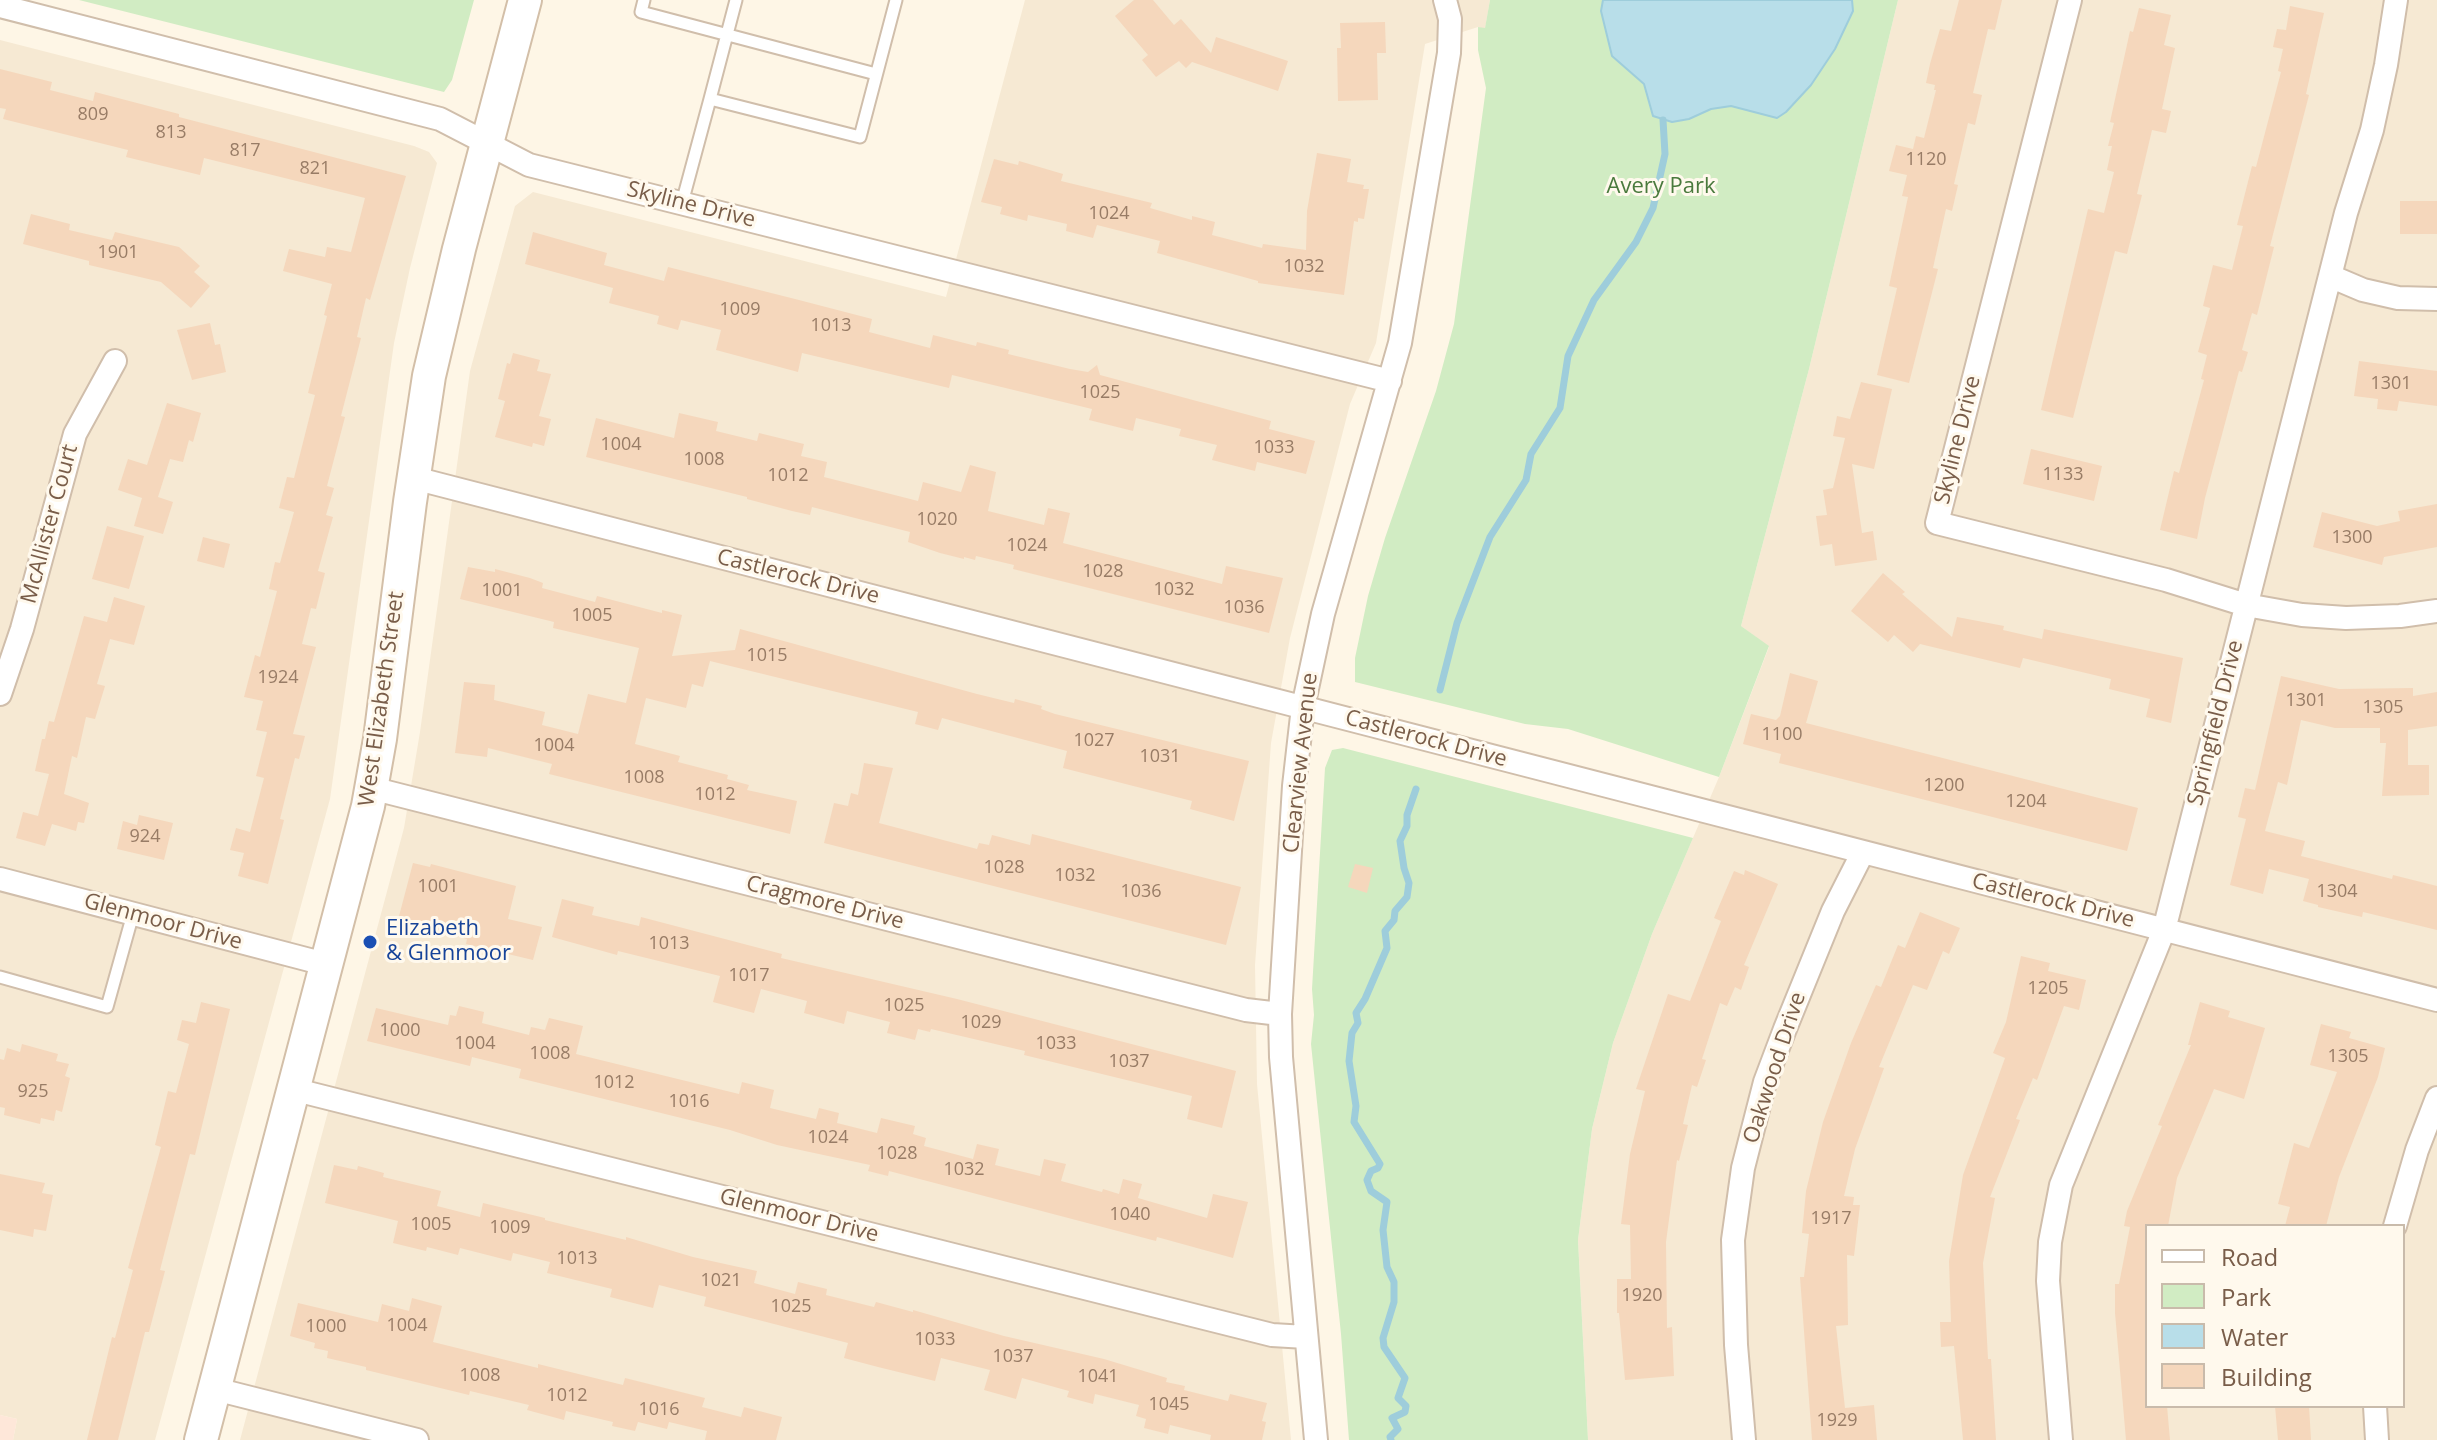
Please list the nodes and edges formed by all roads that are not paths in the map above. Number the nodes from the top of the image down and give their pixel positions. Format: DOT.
graph roads {
  1 [pos="525,0"];
  2 [pos="644,0"];
  3 [pos="736,0"];
  4 [pos="896,0"];
  5 [pos="1445,0"];
  6 [pos="2070,0"];
  7 [pos="2396,0"];
  8 [pos="0,6"];
  9 [pos="726,35"];
  10 [pos="876,74"];
  11 [pos="710,99"];
  12 [pos="487,143"];
  13 [pos="682,203"];
  14 [pos="2330,276"];
  15 [pos="2437,299"];
  16 [pos="115,361"];
  17 [pos="1390,381"];
  18 [pos="414,478"];
  19 [pos="2246,605"];
  20 [pos="2437,611"];
  21 [pos="0,694"];
  22 [pos="1303,707"];
  23 [pos="371,788"];
  24 [pos="1863,852"];
  25 [pos="0,879"];
  26 [pos="133,914"];
  27 [pos="2164,930"];
  28 [pos="325,964"];
  29 [pos="0,977"];
  30 [pos="2437,1000"];
  31 [pos="1280,1014"];
  32 [pos="292,1089"];
  33 [pos="2437,1098"];
  34 [pos="2396,1224"];
  35 [pos="1306,1337"];
  36 [pos="215,1389"];
  37 [pos="2375,1408"];
  38 [pos="201,1440"];
  39 [pos="417,1440"];
  40 [pos="1316,1440"];
  41 [pos="1744,1440"];
  42 [pos="2061,1440"];
  43 [pos="2377,1440"];
  1 -- 12 [label="main road, West Elizabeth Street"];
  2 -- 9 [label="lane"];
  3 -- 9 [label="lane"];
  4 -- 10 [label="lane"];
  5 -- 17 [label="street, Clearview Avenue"];
  6 -- 19 [label="street, Skyline Drive"];
  7 -- 14 [label="street, Springfield Drive"];
  8 -- 12 [label="street, Skyline Drive"];
  9 -- 10 [label="lane"];
  9 -- 11 [label="lane"];
  10 -- 11 [label="lane"];
  11 -- 13 [label="lane"];
  12 -- 13 [label="street, Skyline Drive"];
  12 -- 18 [label="main road, West Elizabeth Street"];
  13 -- 17 [label="street, Skyline Drive"];
  14 -- 15 [label="street"];
  14 -- 19 [label="street, Springfield Drive"];
  16 -- 21 [label="street, McAllister Court"];
  17 -- 22 [label="street, Clearview Avenue"];
  18 -- 22 [label="street, Castlerock Drive"];
  18 -- 23 [label="main road, West Elizabeth Street"];
  19 -- 20 [label="street, Skyline Drive"];
  19 -- 27 [label="street, Springfield Drive"];
  22 -- 24 [label="street, Castlerock Drive"];
  22 -- 31 [label="street, Clearview Avenue"];
  23 -- 28 [label="main road, West Elizabeth Street"];
  23 -- 31 [label="street, Cragmore Drive"];
  24 -- 27 [label="street, Castlerock Drive"];
  24 -- 41 [label="street, Oakwood Drive"];
  25 -- 26 [label="street, Glenmoor Drive"];
  26 -- 28 [label="street, Glenmoor Drive"];
  26 -- 29 [label="lane"];
  27 -- 30 [label="street, Castlerock Drive"];
  27 -- 42 [label="street, Springfield Drive"];
  28 -- 32 [label="main road, West Elizabeth Street"];
  31 -- 35 [label="street, Clearview Avenue"];
  32 -- 35 [label="street, Glenmoor Drive"];
  32 -- 36 [label="main road, West Elizabeth Street"];
  33 -- 34 [label="street"];
  35 -- 40 [label="street, Clearview Avenue"];
  36 -- 38 [label="main road, West Elizabeth Street"];
  36 -- 39 [label="street"];
  37 -- 43 [label="street"];
}
